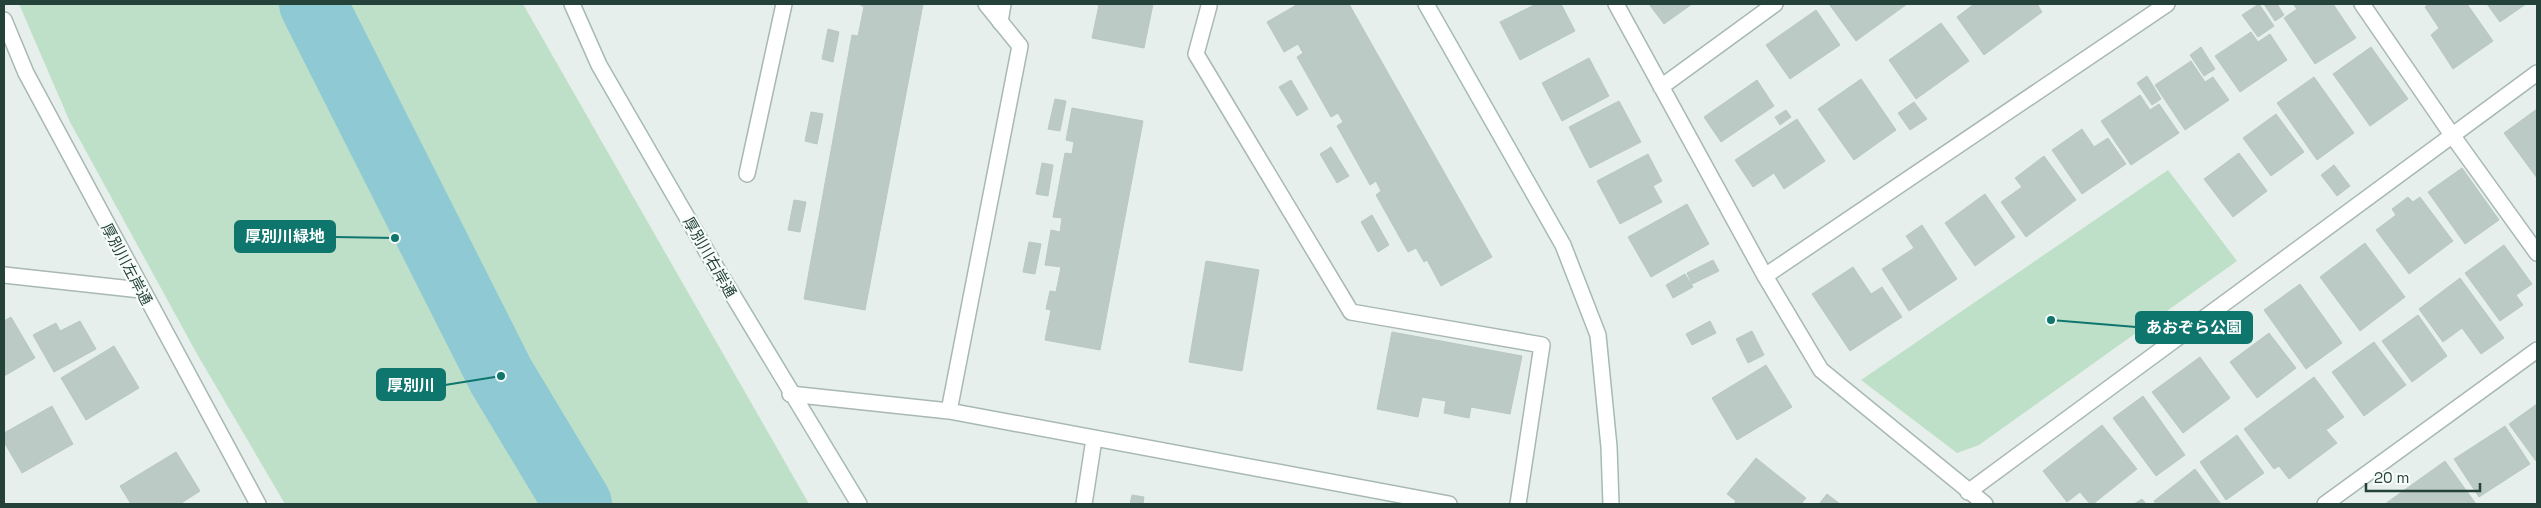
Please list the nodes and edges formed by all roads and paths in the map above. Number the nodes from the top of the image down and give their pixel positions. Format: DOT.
graph roads {
  1 [pos="572,4"];
  2 [pos="784,4"];
  3 [pos="986,4"];
  4 [pos="1003,4"];
  5 [pos="1426,4"];
  6 [pos="1616,4"];
  7 [pos="1775,4"];
  8 [pos="2167,4"];
  9 [pos="2362,4"];
  10 [pos="1210,6"];
  11 [pos="4,20"];
  12 [pos="1000,22"];
  13 [pos="2537,73"];
  14 [pos="1661,87"];
  15 [pos="2452,135"];
  16 [pos="747,174"];
  17 [pos="2537,253"];
  18 [pos="4,275"];
  19 [pos="1765,276"];
  20 [pos="141,290"];
  21 [pos="2537,350"];
  22 [pos="790,394"];
  23 [pos="949,411"];
  24 [pos="1094,439"];
  25 [pos="1968,492"];
  26 [pos="1393,500"];
  27 [pos="258,504"];
  28 [pos="859,504"];
  29 [pos="1084,504"];
  30 [pos="1449,504"];
  31 [pos="1518,504"];
  32 [pos="1611,504"];
  33 [pos="1985,504"];
  34 [pos="2325,504"];
  1 -- 22 [label="street, 厚別川右岸通"];
  2 -- 16 [label="street"];
  3 -- 12 [label="street"];
  4 -- 12 [label="street"];
  5 -- 32 [label="street"];
  6 -- 14 [label="street"];
  7 -- 14 [label="street"];
  8 -- 19 [label="street"];
  9 -- 15 [label="street"];
  10 -- 31 [label="street"];
  11 -- 20 [label="street, 厚別川左岸通"];
  12 -- 23 [label="street"];
  13 -- 15 [label="street"];
  14 -- 19 [label="street"];
  15 -- 17 [label="street"];
  15 -- 25 [label="street"];
  18 -- 20 [label="street"];
  19 -- 25 [label="street"];
  20 -- 27 [label="street, 厚別川左岸通"];
  21 -- 34 [label="street"];
  22 -- 23 [label="street"];
  22 -- 28 [label="street, 厚別川右岸通"];
  23 -- 24 [label="street"];
  24 -- 26 [label="street"];
  24 -- 29 [label="street"];
  25 -- 33 [label="street"];
  26 -- 30 [label="street"];
}
